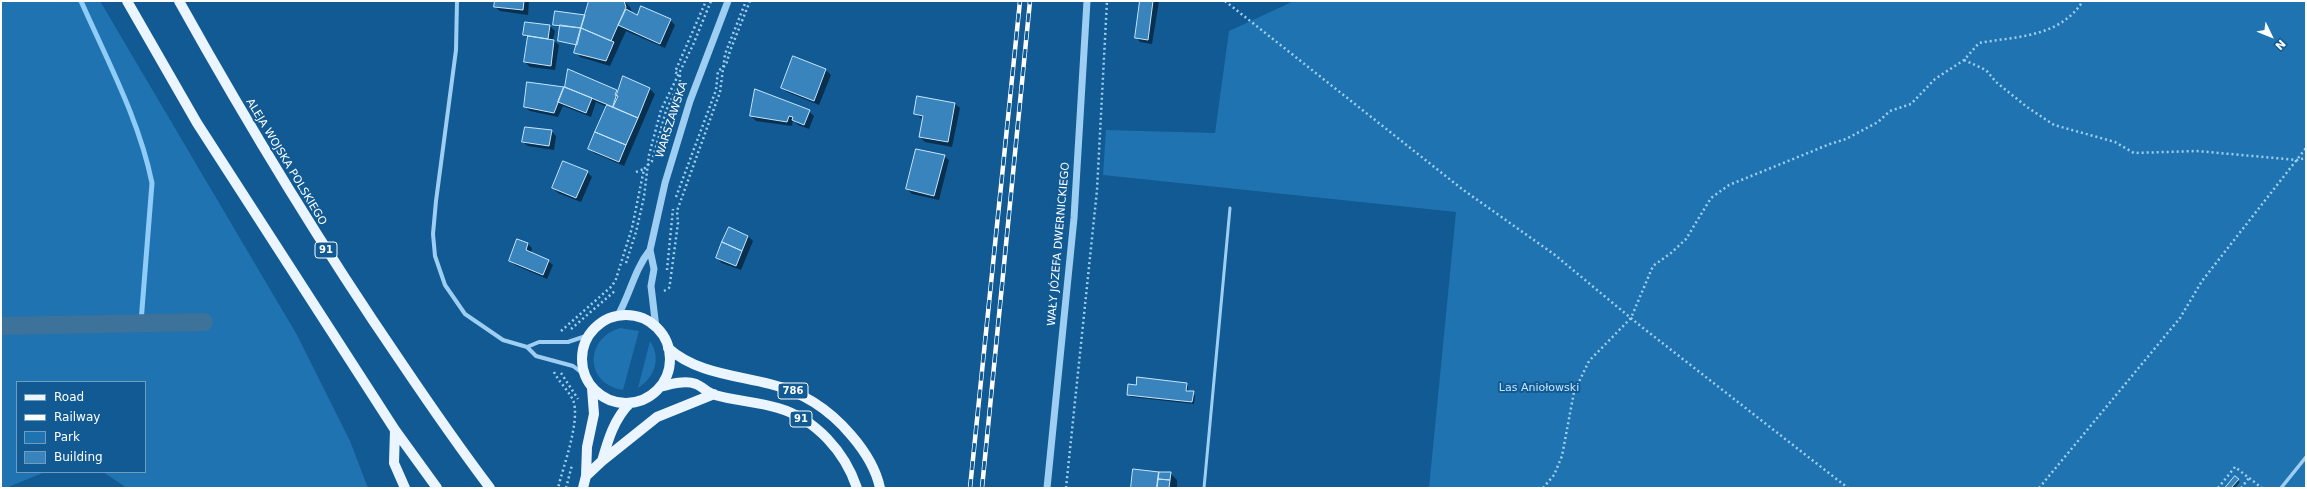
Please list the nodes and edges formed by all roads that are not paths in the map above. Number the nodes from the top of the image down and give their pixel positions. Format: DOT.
graph roads {
  1 [pos="127,1"];
  2 [pos="179,1"];
  3 [pos="457,1"];
  4 [pos="728,1"];
  5 [pos="1087,1"];
  6 [pos="1230,208"];
  7 [pos="650,250"];
  8 [pos="617,316"];
  9 [pos="656,328"];
  10 [pos="589,335"];
  11 [pos="527,347"];
  12 [pos="668,348"];
  13 [pos="585,375"];
  14 [pos="660,387"];
  15 [pos="592,388"];
  16 [pos="714,394"];
  17 [pos="630,403"];
  18 [pos="395,430"];
  19 [pos="2306,457"];
  20 [pos="602,461"];
  21 [pos="586,476"];
  22 [pos="405,488"];
  23 [pos="437,488"];
  24 [pos="490,488"];
  25 [pos="583,488"];
  26 [pos="858,488"];
  27 [pos="880,488"];
  28 [pos="1047,488"];
  29 [pos="1204,488"];
  30 [pos="2281,488"];
  1 -- 18 [label="main road"];
  2 -- 24 [label="main road, ALEJA WOJSKA POLSKIEGO / 91"];
  3 -- 11 [label="street"];
  4 -- 7 [label="street, WARSZAWSKA"];
  5 -- 28 [label="street, WAŁY JÓZEFA DWERNICKIEGO"];
  6 -- 29 [label="lane"];
  7 -- 8 [label="street, WARSZAWSKA"];
  7 -- 9 [label="street, WARSZAWSKA"];
  8 -- 9 [label="main road, 91"];
  8 -- 10 [label="main road"];
  9 -- 12 [label="main road, 91"];
  10 -- 11 [label="street"];
  10 -- 13 [label="main road, 91"];
  11 -- 13 [label="street"];
  12 -- 14 [label="main road, 91"];
  12 -- 27 [label="main road, 786"];
  13 -- 15 [label="main road, 91"];
  14 -- 16 [label="main road, 91"];
  14 -- 17 [label="main road, 91"];
  15 -- 17 [label="main road, 91"];
  15 -- 21 [label="main road, 91"];
  16 -- 20 [label="main road"];
  16 -- 26 [label="main road, 91"];
  17 -- 20 [label="main road"];
  18 -- 22 [label="main road"];
  18 -- 23 [label="main road"];
  19 -- 30 [label="street"];
  20 -- 21 [label="main road"];
  21 -- 25 [label="main road, 91"];
}
